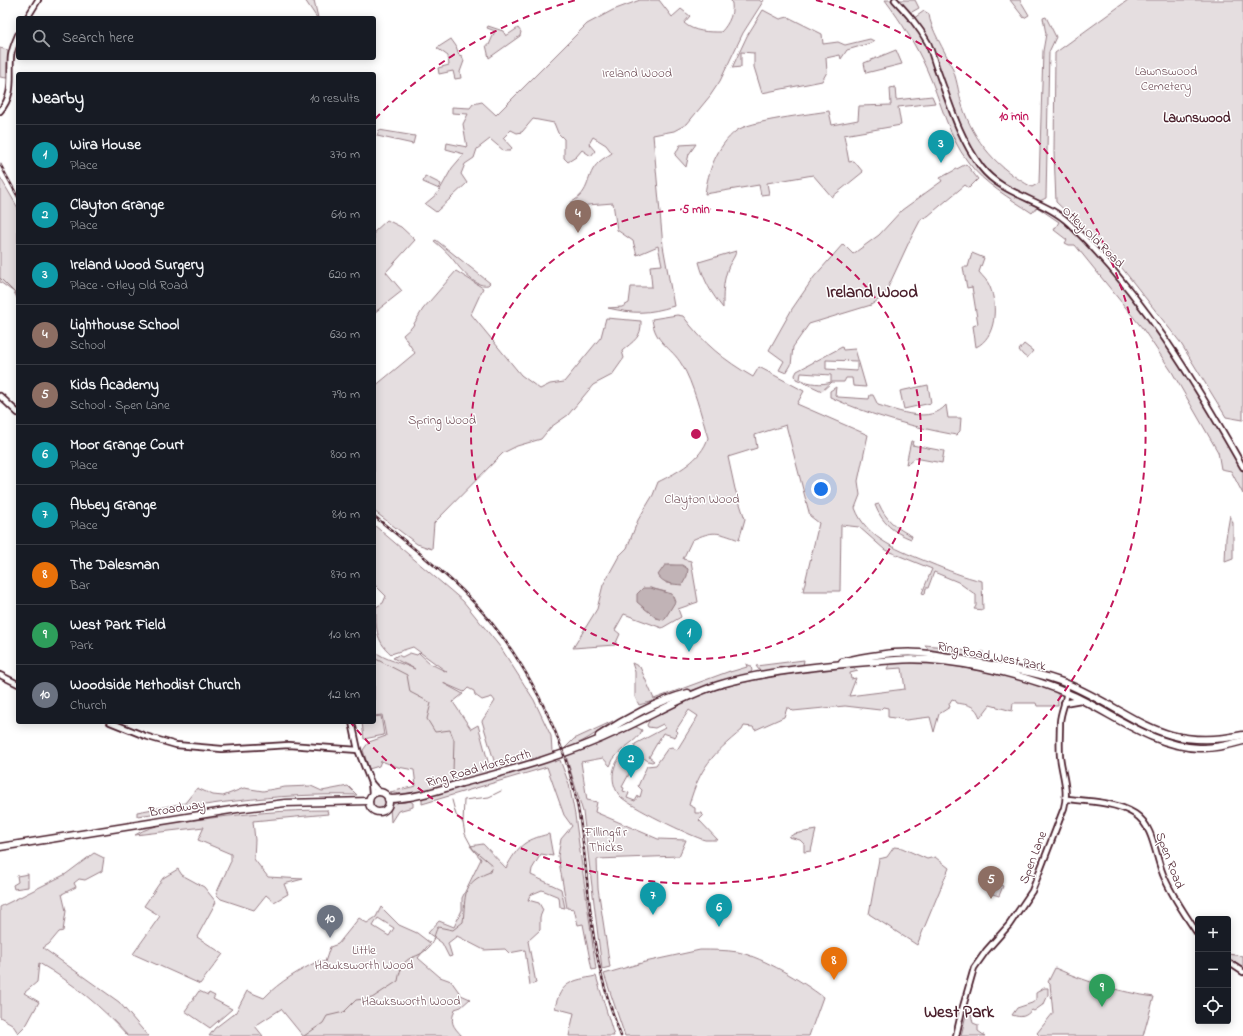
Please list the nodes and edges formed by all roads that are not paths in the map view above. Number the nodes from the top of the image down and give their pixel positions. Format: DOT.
graph roads {
  1 [pos="38,0"];
  2 [pos="895,0"];
  3 [pos="28,16"];
  4 [pos="16,41"];
  5 [pos="0,111"];
  6 [pos="0,396"];
  7 [pos="16,411"];
  8 [pos="1243,467"];
  9 [pos="821,667"];
  10 [pos="0,675"];
  11 [pos="16,683"];
  12 [pos="1066,684"];
  13 [pos="1078,689"];
  14 [pos="701,691"];
  15 [pos="1068,693"];
  16 [pos="1081,700"];
  17 [pos="1064,703"];
  18 [pos="639,717"];
  19 [pos="115,724"];
  20 [pos="352,724"];
  21 [pos="1243,735"];
  22 [pos="1243,741"];
  23 [pos="590,742"];
  24 [pos="358,750"];
  25 [pos="565,752"];
  26 [pos="371,783"];
  27 [pos="379,792"];
  28 [pos="372,794"];
  29 [pos="1067,799"];
  30 [pos="369,801"];
  31 [pos="358,802"];
  32 [pos="388,802"];
  33 [pos="372,808"];
  34 [pos="0,847"];
  35 [pos="1195,930"];
  36 [pos="1231,964"];
  37 [pos="1243,972"];
  38 [pos="956,1036"];
  1 -- 3 [label="street"];
  2 -- 8 [label="street, Otley Old Road"];
  4 -- 5 [label="street"];
  6 -- 7 [label="street"];
  9 -- 12 [label="highway, Ring Road West Park"];
  9 -- 14 [label="highway, Ring Road West Park"];
  9 -- 15 [label="highway, Ring Road West Park"];
  10 -- 11 [label="street"];
  12 -- 13 [label="highway, Ring Road West Park"];
  12 -- 15 [label="street"];
  13 -- 15 [label="street"];
  13 -- 21 [label="highway, Ring Road West Park"];
  14 -- 18 [label="highway, Ring Road West Park"];
  14 -- 18 [label="highway, Ring Road West Park"];
  15 -- 16 [label="highway, Ring Road West Park"];
  15 -- 17 [label="street"];
  16 -- 17 [label="street"];
  16 -- 22 [label="highway, Ring Road West Park"];
  17 -- 29 [label="street"];
  18 -- 23 [label="highway, Ring Road West Park"];
  18 -- 23 [label="highway, Ring Road West Park"];
  19 -- 24 [label="street"];
  20 -- 24 [label="street"];
  23 -- 25 [label="highway, Ring Road West Park"];
  24 -- 26 [label="street"];
  25 -- 32 [label="highway, Ring Road Horsforth"];
  26 -- 27 [label="street"];
  26 -- 28 [label="street"];
  27 -- 28 [label="highway"];
  27 -- 32 [label="highway"];
  28 -- 30 [label="highway"];
  29 -- 35 [label="street, Spen Road"];
  29 -- 38 [label="street, Spen Lane"];
  30 -- 31 [label="highway, Broadway"];
  30 -- 33 [label="highway"];
  31 -- 33 [label="highway"];
  31 -- 34 [label="highway, Broadway"];
  32 -- 33 [label="highway"];
  36 -- 37 [label="street"];
}
